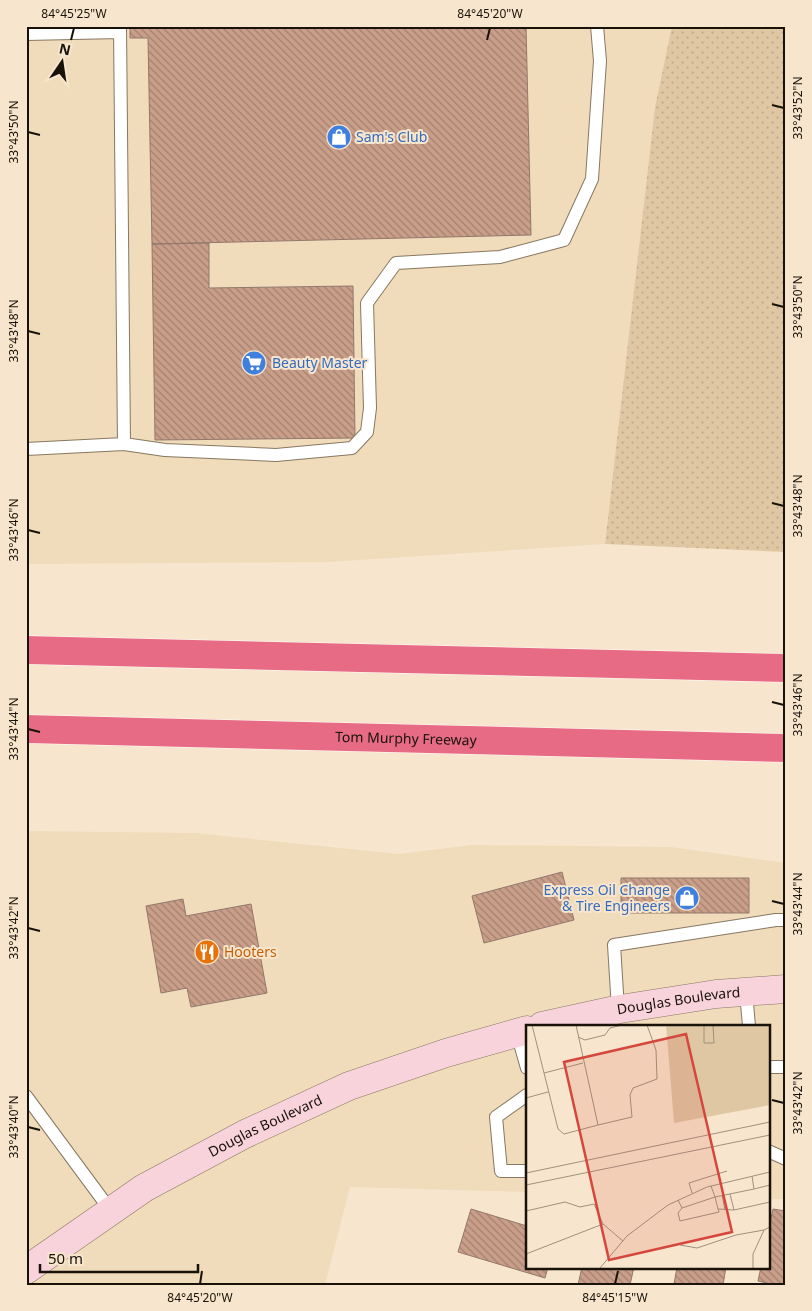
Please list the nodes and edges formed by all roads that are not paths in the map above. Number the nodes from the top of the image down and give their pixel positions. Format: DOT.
graph roads {
  1 [pos="597,26"];
  2 [pos="120,29"];
  3 [pos="26,34"];
  4 [pos="124,444"];
  5 [pos="26,448"];
  6 [pos="26,650"];
  7 [pos="786,668"];
  8 [pos="26,729"];
  9 [pos="331,737"];
  10 [pos="26,742"];
  11 [pos="786,748"];
  12 [pos="786,920"];
  13 [pos="786,989"];
  14 [pos="746,992"];
  15 [pos="618,1009"];
  16 [pos="547,1025"];
  17 [pos="750,1025"];
  18 [pos="526,1030"];
  19 [pos="770,1067"];
  20 [pos="786,1067"];
  21 [pos="26,1096"];
  22 [pos="526,1096"];
  23 [pos="770,1152"];
  24 [pos="786,1159"];
  25 [pos="526,1171"];
  26 [pos="111,1211"];
  27 [pos="26,1270"];
  1 -- 4 [label="lane"];
  2 -- 3 [label="lane"];
  2 -- 4 [label="lane"];
  4 -- 5 [label="lane"];
  6 -- 7 [label="highway"];
  8 -- 9 [label="highway, Tom Murphy Freeway"];
  9 -- 10 [label="highway"];
  9 -- 11 [label="highway, Tom Murphy Freeway"];
  12 -- 15 [label="lane"];
  13 -- 14 [label="main road, Douglas Boulevard"];
  14 -- 15 [label="main road, Douglas Boulevard"];
  14 -- 17 [label="lane"];
  15 -- 16 [label="main road, Douglas Boulevard"];
  18 -- 26 [label="main road, Douglas Boulevard"];
  19 -- 20 [label="lane"];
  21 -- 26 [label="lane"];
  22 -- 25 [label="lane"];
  23 -- 24 [label="lane"];
  26 -- 27 [label="main road, Douglas Boulevard"];
}
